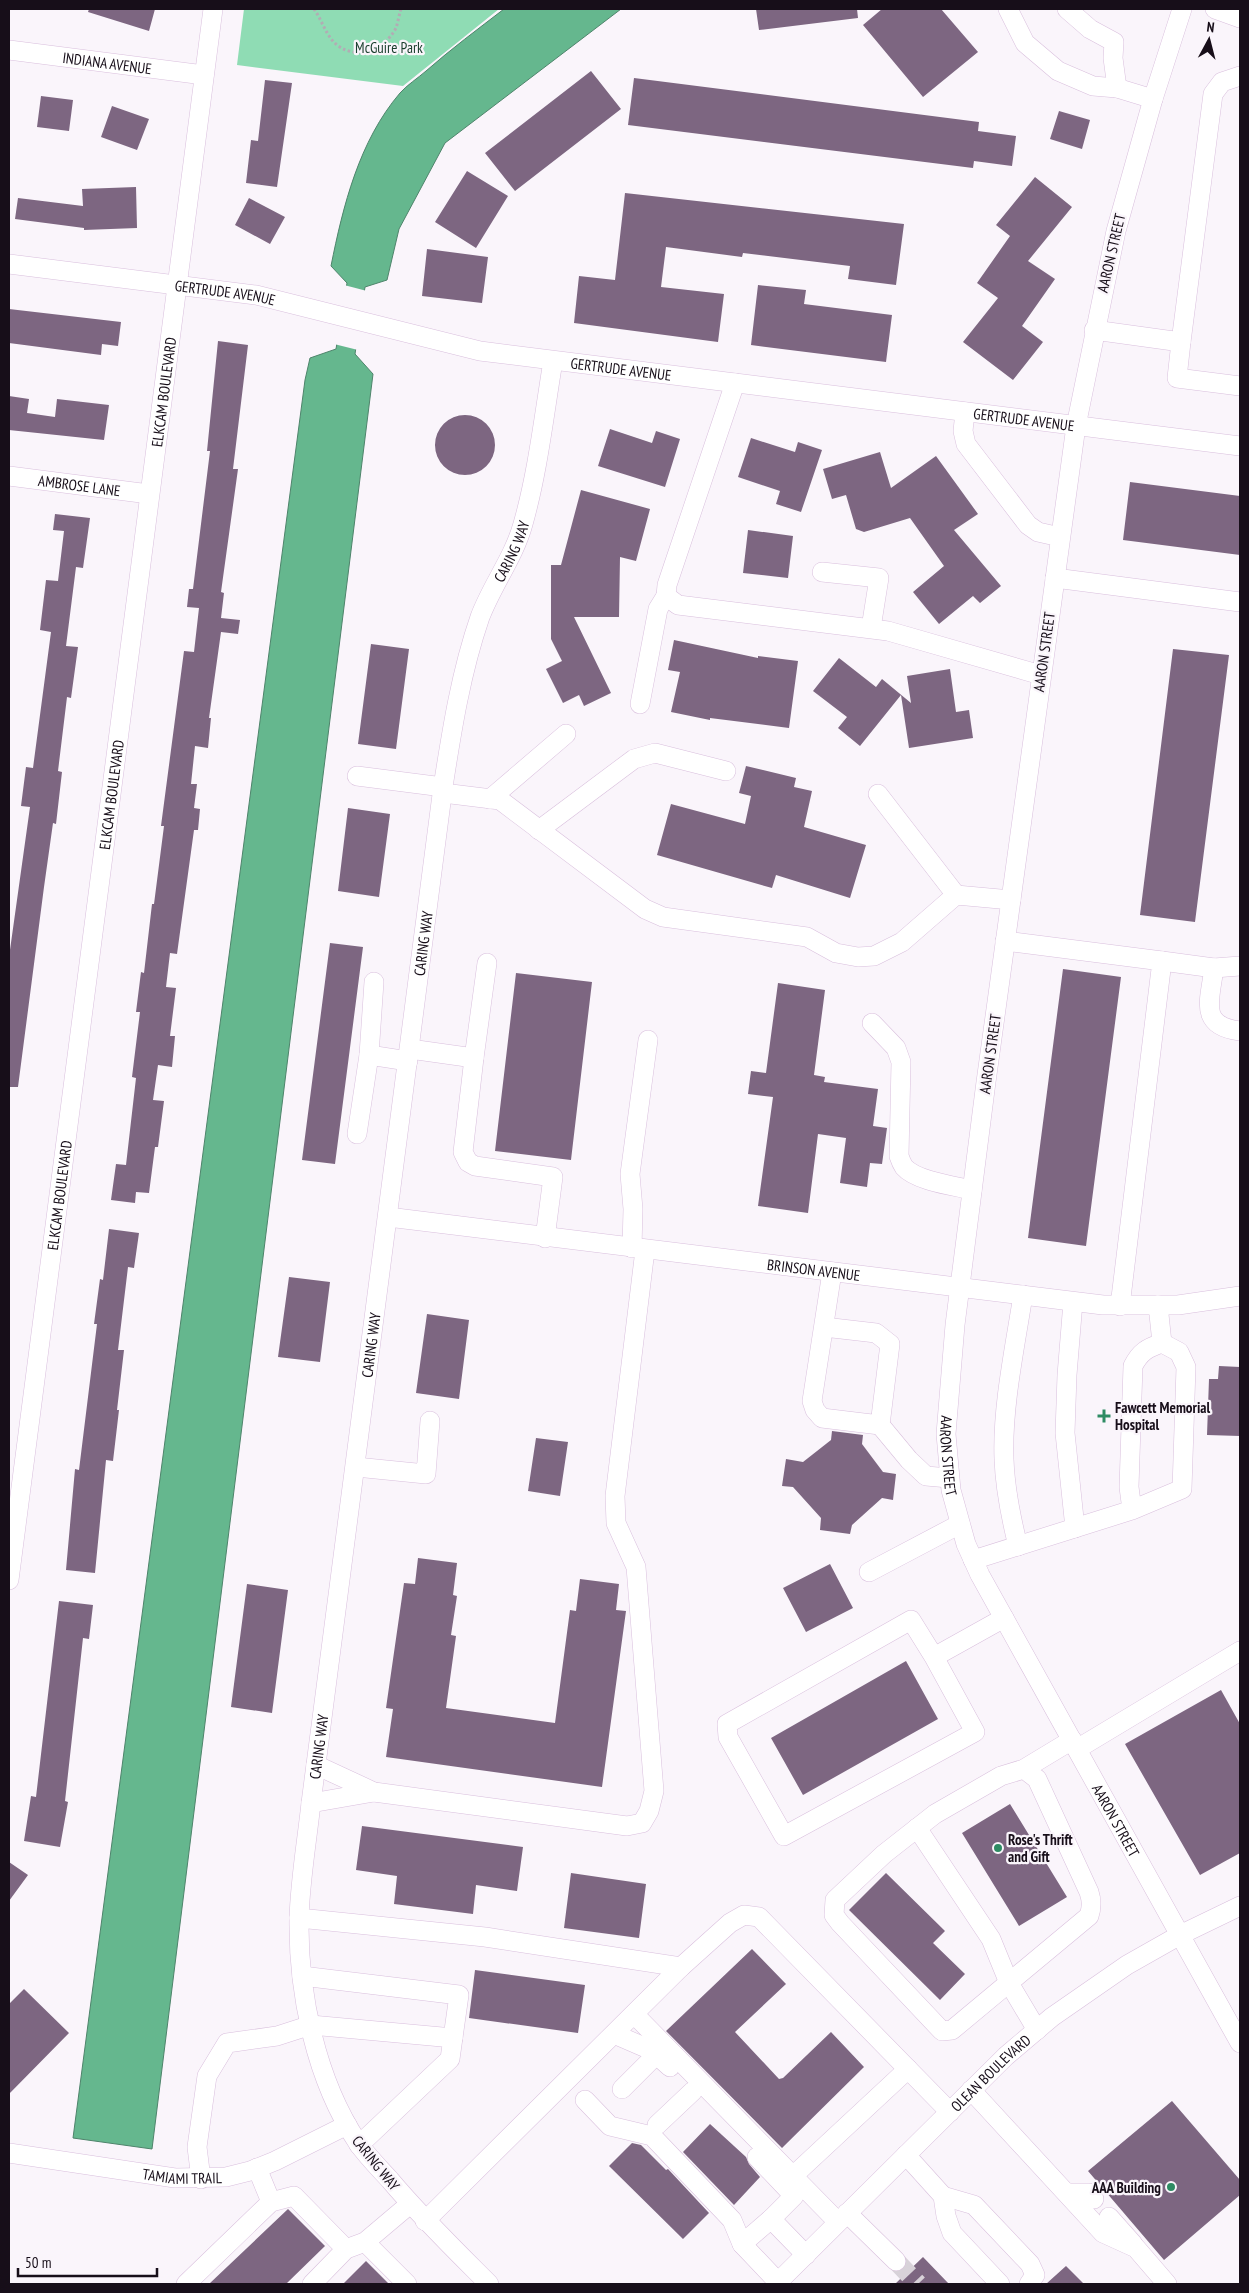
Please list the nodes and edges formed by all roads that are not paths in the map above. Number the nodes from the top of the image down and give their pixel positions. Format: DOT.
graph roads {
  1 [pos="213,9"];
  2 [pos="1008,9"];
  3 [pos="1067,9"];
  4 [pos="1182,9"];
  5 [pos="1216,9"];
  6 [pos="1240,18"];
  7 [pos="9,50"];
  8 [pos="204,75"];
  9 [pos="1240,76"];
  10 [pos="1117,88"];
  11 [pos="1153,99"];
  12 [pos="9,264"];
  13 [pos="176,285"];
  14 [pos="1094,330"];
  15 [pos="1181,342"];
  16 [pos="553,361"];
  17 [pos="735,383"];
  18 [pos="1240,386"];
  19 [pos="965,412"];
  20 [pos="1076,426"];
  21 [pos="1240,446"];
  22 [pos="9,476"];
  23 [pos="149,494"];
  24 [pos="1060,537"];
  25 [pos="822,572"];
  26 [pos="1054,578"];
  27 [pos="666,596"];
  28 [pos="1240,602"];
  29 [pos="871,628"];
  30 [pos="1041,675"];
  31 [pos="640,704"];
  32 [pos="566,734"];
  33 [pos="726,772"];
  34 [pos="357,776"];
  35 [pos="443,790"];
  36 [pos="878,794"];
  37 [pos="490,799"];
  38 [pos="539,830"];
  39 [pos="956,895"];
  40 [pos="1011,900"];
  41 [pos="1005,941"];
  42 [pos="1162,960"];
  43 [pos="487,963"];
  44 [pos="1240,966"];
  45 [pos="1214,968"];
  46 [pos="374,982"];
  47 [pos="872,1023"];
  48 [pos="1240,1031"];
  49 [pos="648,1040"];
  50 [pos="369,1055"];
  51 [pos="409,1055"];
  52 [pos="474,1058"];
  53 [pos="357,1134"];
  54 [pos="972,1190"];
  55 [pos="388,1218"];
  56 [pos="545,1238"];
  57 [pos="638,1249"];
  58 [pos="832,1272"];
  59 [pos="960,1288"];
  60 [pos="1023,1295"];
  61 [pos="1240,1296"];
  62 [pos="1073,1302"];
  63 [pos="1158,1305"];
  64 [pos="1120,1306"];
  65 [pos="824,1327"];
  66 [pos="1162,1343"];
  67 [pos="430,1422"];
  68 [pos="880,1425"];
  69 [pos="356,1466"];
  70 [pos="949,1478"];
  71 [pos="1132,1510"];
  72 [pos="960,1524"];
  73 [pos="1075,1528"];
  74 [pos="1018,1546"];
  75 [pos="973,1560"];
  76 [pos="869,1572"];
  77 [pos="9,1580"];
  78 [pos="1004,1618"];
  79 [pos="1240,1651"];
  80 [pos="934,1657"];
  81 [pos="1074,1745"];
  82 [pos="316,1765"];
  83 [pos="1024,1769"];
  84 [pos="374,1792"];
  85 [pos="311,1802"];
  86 [pos="918,1828"];
  87 [pos="1240,1906"];
  88 [pos="299,1918"];
  89 [pos="1180,1935"];
  90 [pos="681,1967"];
  91 [pos="302,1976"];
  92 [pos="1009,1983"];
  93 [pos="634,2014"];
  94 [pos="311,2024"];
  95 [pos="1037,2030"];
  96 [pos="614,2034"];
  97 [pos="453,2038"];
  98 [pos="1240,2043"];
  99 [pos="656,2055"];
  100 [pos="908,2069"];
  101 [pos="622,2089"];
  102 [pos="972,2090"];
  103 [pos="693,2091"];
  104 [pos="584,2100"];
  105 [pos="950,2112"];
  106 [pos="347,2125"];
  107 [pos="657,2125"];
  108 [pos="359,2145"];
  109 [pos="9,2153"];
  110 [pos="906,2155"];
  111 [pos="257,2168"];
  112 [pos="793,2176"];
  113 [pos="201,2179"];
  114 [pos="1068,2193"];
  115 [pos="944,2196"];
  116 [pos="1094,2199"];
  117 [pos="271,2202"];
  118 [pos="410,2204"];
  119 [pos="1109,2217"];
  120 [pos="843,2218"];
  121 [pos="771,2219"];
  122 [pos="425,2221"];
  123 [pos="365,2242"];
  124 [pos="742,2244"];
  125 [pos="1136,2248"];
  126 [pos="346,2250"];
  127 [pos="806,2254"];
  128 [pos="896,2261"];
  129 [pos="777,2283"];
  130 [pos="186,2284"];
  131 [pos="312,2284"];
  132 [pos="407,2284"];
  133 [pos="489,2284"];
  134 [pos="1000,2284"];
  135 [pos="1029,2284"];
  136 [pos="1167,2284"];
  1 -- 8 [label="street, ELKCAM BOULEVARD"];
  2 -- 10 [label="street"];
  3 -- 10 [label="street"];
  4 -- 11 [label="street, AARON STREET"];
  5 -- 6 [label="street"];
  7 -- 8 [label="street, INDIANA AVENUE"];
  8 -- 13 [label="street, ELKCAM BOULEVARD"];
  9 -- 15 [label="street"];
  10 -- 11 [label="street"];
  11 -- 14 [label="street, AARON STREET"];
  12 -- 13 [label="street, GERTRUDE AVENUE"];
  13 -- 16 [label="street, GERTRUDE AVENUE"];
  13 -- 23 [label="street, ELKCAM BOULEVARD"];
  14 -- 15 [label="street"];
  14 -- 20 [label="street, AARON STREET"];
  15 -- 18 [label="street"];
  16 -- 17 [label="street, GERTRUDE AVENUE"];
  16 -- 35 [label="street, CARING WAY"];
  17 -- 19 [label="street, GERTRUDE AVENUE"];
  17 -- 27 [label="street"];
  19 -- 20 [label="street, GERTRUDE AVENUE"];
  19 -- 24 [label="street"];
  20 -- 21 [label="street, GERTRUDE AVENUE"];
  20 -- 24 [label="street, AARON STREET"];
  22 -- 23 [label="street, AMBROSE LANE"];
  23 -- 77 [label="street, ELKCAM BOULEVARD"];
  24 -- 26 [label="street, AARON STREET"];
  25 -- 29 [label="street"];
  26 -- 28 [label="street"];
  26 -- 30 [label="street, AARON STREET"];
  27 -- 29 [label="street"];
  27 -- 31 [label="street"];
  29 -- 30 [label="street"];
  30 -- 40 [label="street, AARON STREET"];
  32 -- 37 [label="street"];
  33 -- 38 [label="street"];
  34 -- 35 [label="street"];
  35 -- 37 [label="street"];
  35 -- 51 [label="street, CARING WAY"];
  36 -- 39 [label="street"];
  37 -- 38 [label="street"];
  38 -- 39 [label="street"];
  39 -- 40 [label="street"];
  40 -- 41 [label="street, AARON STREET"];
  41 -- 42 [label="street"];
  41 -- 54 [label="street, AARON STREET"];
  42 -- 45 [label="street"];
  42 -- 64 [label="street"];
  43 -- 52 [label="street"];
  44 -- 45 [label="street"];
  45 -- 48 [label="street"];
  46 -- 50 [label="street"];
  47 -- 54 [label="street"];
  49 -- 57 [label="street"];
  50 -- 51 [label="street"];
  50 -- 53 [label="street"];
  51 -- 52 [label="street"];
  51 -- 55 [label="street, CARING WAY"];
  52 -- 56 [label="street"];
  54 -- 59 [label="street, AARON STREET"];
  55 -- 56 [label="street, BRINSON AVENUE"];
  55 -- 69 [label="street, CARING WAY"];
  56 -- 57 [label="street, BRINSON AVENUE"];
  57 -- 58 [label="street, BRINSON AVENUE"];
  57 -- 84 [label="street"];
  58 -- 59 [label="street, BRINSON AVENUE"];
  58 -- 65 [label="street"];
  59 -- 60 [label="street, BRINSON AVENUE"];
  59 -- 70 [label="street, AARON STREET"];
  60 -- 62 [label="street, BRINSON AVENUE"];
  60 -- 74 [label="street"];
  61 -- 63 [label="street, BRINSON AVENUE"];
  62 -- 64 [label="street, BRINSON AVENUE"];
  62 -- 73 [label="street"];
  63 -- 64 [label="street, BRINSON AVENUE"];
  63 -- 66 [label="street"];
  65 -- 68 [label="street"];
  65 -- 68 [label="street"];
  66 -- 71 [label="street"];
  66 -- 71 [label="street"];
  67 -- 69 [label="street"];
  68 -- 70 [label="street"];
  69 -- 82 [label="street, CARING WAY"];
  70 -- 72 [label="street, AARON STREET"];
  71 -- 73 [label="street"];
  72 -- 75 [label="street, AARON STREET"];
  72 -- 76 [label="street"];
  73 -- 74 [label="street"];
  74 -- 75 [label="street"];
  75 -- 78 [label="street, AARON STREET"];
  78 -- 80 [label="street"];
  78 -- 81 [label="street, AARON STREET"];
  79 -- 81 [label="street"];
  80 -- 80 [label="street"];
  81 -- 83 [label="street"];
  81 -- 89 [label="street, AARON STREET"];
  82 -- 84 [label="street"];
  82 -- 85 [label="street, CARING WAY"];
  83 -- 86 [label="street"];
  83 -- 92 [label="street"];
  84 -- 85 [label="street"];
  85 -- 88 [label="street, CARING WAY"];
  86 -- 92 [label="street"];
  86 -- 92 [label="street"];
  87 -- 89 [label="street, OLEAN BOULEVARD"];
  88 -- 90 [label="street"];
  88 -- 91 [label="street, CARING WAY"];
  89 -- 95 [label="street, OLEAN BOULEVARD"];
  89 -- 98 [label="street, AARON STREET"];
  90 -- 93 [label="street"];
  90 -- 100 [label="street"];
  91 -- 94 [label="street, CARING WAY"];
  91 -- 97 [label="street"];
  92 -- 95 [label="street"];
  93 -- 96 [label="street"];
  93 -- 112 [label="street"];
  94 -- 97 [label="street"];
  94 -- 106 [label="street, CARING WAY"];
  94 -- 113 [label="street"];
  95 -- 102 [label="street, OLEAN BOULEVARD"];
  96 -- 99 [label="street"];
  96 -- 122 [label="street"];
  97 -- 108 [label="street"];
  99 -- 101 [label="street"];
  99 -- 103 [label="street"];
  100 -- 105 [label="street"];
  100 -- 112 [label="street"];
  102 -- 105 [label="street, OLEAN BOULEVARD"];
  102 -- 114 [label="street"];
  103 -- 107 [label="street"];
  103 -- 121 [label="street"];
  104 -- 124 [label="street"];
  105 -- 110 [label="street, OLEAN BOULEVARD"];
  106 -- 108 [label="street, CARING WAY"];
  106 -- 111 [label="street, TAMIAMI TRAIL"];
  108 -- 118 [label="street, CARING WAY"];
  109 -- 113 [label="street, TAMIAMI TRAIL"];
  110 -- 115 [label="street"];
  110 -- 120 [label="street, OLEAN BOULEVARD"];
  111 -- 113 [label="street, TAMIAMI TRAIL"];
  111 -- 117 [label="street"];
  112 -- 120 [label="street"];
  114 -- 116 [label="street"];
  114 -- 125 [label="street"];
  115 -- 134 [label="street"];
  115 -- 135 [label="street"];
  117 -- 126 [label="street"];
  117 -- 130 [label="street"];
  118 -- 122 [label="street, CARING WAY"];
  118 -- 123 [label="street"];
  119 -- 125 [label="street"];
  120 -- 127 [label="street, OLEAN BOULEVARD"];
  120 -- 128 [label="street"];
  121 -- 124 [label="street"];
  121 -- 127 [label="street"];
  122 -- 133 [label="street, CARING WAY"];
  123 -- 126 [label="street"];
  123 -- 132 [label="street"];
  124 -- 129 [label="street"];
  125 -- 136 [label="street"];
  126 -- 131 [label="street"];
  127 -- 129 [label="street, OLEAN BOULEVARD"];
}
